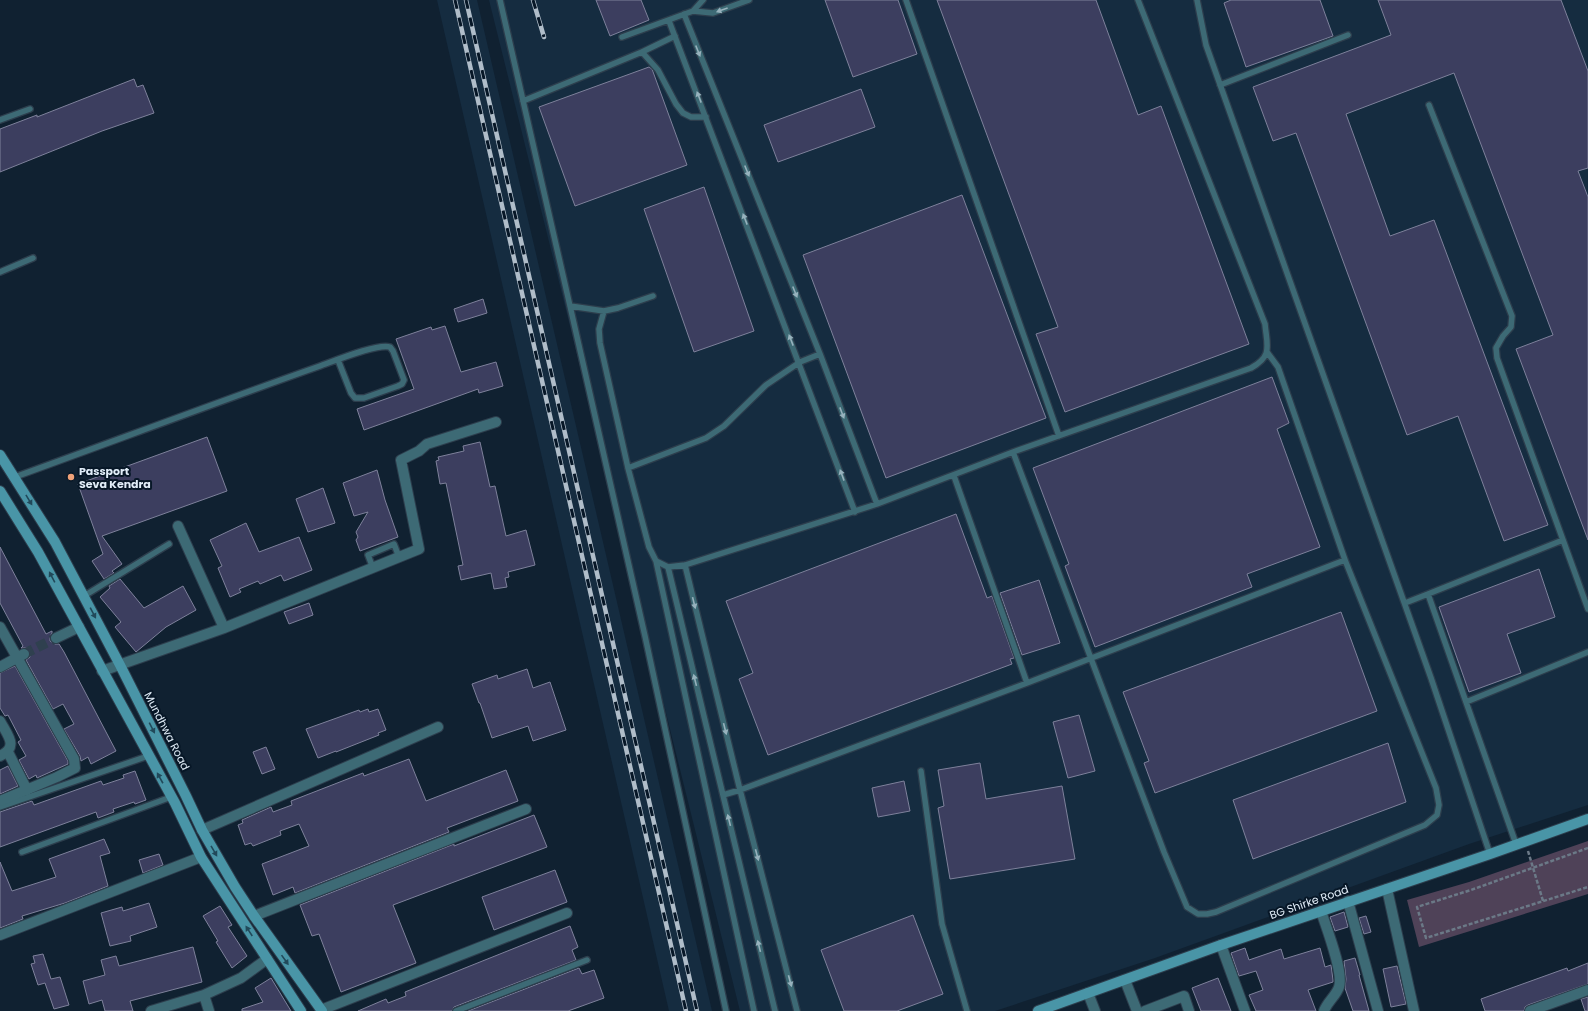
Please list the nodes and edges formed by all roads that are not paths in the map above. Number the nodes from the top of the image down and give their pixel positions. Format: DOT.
graph roads {
  1 [pos="500,0"];
  2 [pos="703,0"];
  3 [pos="749,0"];
  4 [pos="906,0"];
  5 [pos="1138,0"];
  6 [pos="1197,0"];
  7 [pos="693,12"];
  8 [pos="684,14"];
  9 [pos="670,21"];
  10 [pos="1348,35"];
  11 [pos="675,36"];
  12 [pos="622,37"];
  13 [pos="642,52"];
  14 [pos="1220,85"];
  15 [pos="523,101"];
  16 [pos="1429,106"];
  17 [pos="30,109"];
  18 [pos="706,117"];
  19 [pos="0,120"];
  20 [pos="33,258"];
  21 [pos="0,272"];
  22 [pos="653,296"];
  23 [pos="570,306"];
  24 [pos="604,310"];
  25 [pos="1267,352"];
  26 [pos="820,354"];
  27 [pos="338,360"];
  28 [pos="800,362"];
  29 [pos="496,422"];
  30 [pos="1059,436"];
  31 [pos="1013,452"];
  32 [pos="1,458"];
  33 [pos="628,468"];
  34 [pos="954,476"];
  35 [pos="15,477"];
  36 [pos="0,491"];
  37 [pos="877,504"];
  38 [pos="855,512"];
  39 [pos="178,526"];
  40 [pos="1563,540"];
  41 [pos="169,544"];
  42 [pos="1345,560"];
  43 [pos="656,561"];
  44 [pos="685,565"];
  45 [pos="668,567"];
  46 [pos="1428,594"];
  47 [pos="84,596"];
  48 [pos="1405,603"];
  49 [pos="1588,609"];
  50 [pos="0,627"];
  51 [pos="78,627"];
  52 [pos="224,628"];
  53 [pos="56,638"];
  54 [pos="1588,652"];
  55 [pos="20,655"];
  56 [pos="1090,658"];
  57 [pos="120,665"];
  58 [pos="0,667"];
  59 [pos="102,671"];
  60 [pos="1027,683"];
  61 [pos="1466,702"];
  62 [pos="0,721"];
  63 [pos="438,727"];
  64 [pos="4,754"];
  65 [pos="148,756"];
  66 [pos="921,771"];
  67 [pos="27,790"];
  68 [pos="740,790"];
  69 [pos="723,795"];
  70 [pos="171,796"];
  71 [pos="0,801"];
  72 [pos="0,807"];
  73 [pos="526,809"];
  74 [pos="1588,819"];
  75 [pos="202,830"];
  76 [pos="1520,843"];
  77 [pos="22,852"];
  78 [pos="1490,854"];
  79 [pos="201,857"];
  80 [pos="1387,888"];
  81 [pos="1348,902"];
  82 [pos="1321,911"];
  83 [pos="567,913"];
  84 [pos="254,916"];
  85 [pos="0,936"];
  86 [pos="1221,945"];
  87 [pos="267,959"];
  88 [pos="587,960"];
  89 [pos="1125,980"];
  90 [pos="1588,990"];
  91 [pos="1088,993"];
  92 [pos="204,995"];
  93 [pos="321,1010"];
  94 [pos="1042,1010"];
  95 [pos="151,1011"];
  96 [pos="210,1011"];
  97 [pos="301,1011"];
  98 [pos="456,1011"];
  99 [pos="726,1011"];
  100 [pos="754,1011"];
  101 [pos="775,1011"];
  102 [pos="798,1011"];
  103 [pos="967,1011"];
  104 [pos="1095,1011"];
  105 [pos="1137,1011"];
  106 [pos="1145,1011"];
  107 [pos="1189,1011"];
  108 [pos="1245,1011"];
  109 [pos="1324,1011"];
  110 [pos="1378,1011"];
  111 [pos="1414,1011"];
  112 [pos="1530,1011"];
  1 -- 15 [label="lane"];
  2 -- 7 [label="lane"];
  3 -- 7 [label="lane, one-way"];
  4 -- 30 [label="lane"];
  5 -- 25 [label="lane"];
  6 -- 14 [label="lane"];
  7 -- 8 [label="lane"];
  8 -- 9 [label="lane"];
  8 -- 26 [label="lane, one-way"];
  9 -- 11 [label="lane"];
  9 -- 12 [label="lane"];
  10 -- 14 [label="lane"];
  11 -- 13 [label="lane"];
  18 -- 11 [label="lane, one-way"];
  13 -- 15 [label="lane"];
  13 -- 18 [label="lane"];
  14 -- 48 [label="lane"];
  15 -- 23 [label="lane"];
  16 -- 40 [label="lane"];
  17 -- 19 [label="lane"];
  28 -- 18 [label="lane, one-way"];
  20 -- 21 [label="lane"];
  22 -- 24 [label="lane"];
  23 -- 24 [label="lane"];
  23 -- 99 [label="lane"];
  24 -- 33 [label="lane"];
  25 -- 30 [label="lane"];
  25 -- 42 [label="lane"];
  26 -- 28 [label="lane"];
  26 -- 37 [label="lane, one-way"];
  27 -- 27 [label="lane"];
  27 -- 35 [label="lane"];
  28 -- 33 [label="lane"];
  38 -- 28 [label="lane, one-way"];
  29 -- 52 [label="street"];
  30 -- 31 [label="lane"];
  31 -- 34 [label="lane"];
  31 -- 56 [label="lane"];
  32 -- 35 [label="main road, Mundhwa Road"];
  33 -- 43 [label="lane"];
  34 -- 37 [label="lane"];
  34 -- 60 [label="lane"];
  35 -- 47 [label="main road, Mundhwa Road, one-way"];
  51 -- 36 [label="main road, one-way"];
  37 -- 38 [label="lane"];
  38 -- 44 [label="lane"];
  39 -- 52 [label="street"];
  40 -- 46 [label="lane"];
  40 -- 49 [label="lane"];
  41 -- 47 [label="lane"];
  42 -- 56 [label="lane"];
  42 -- 56 [label="lane"];
  43 -- 45 [label="lane"];
  43 -- 100 [label="lane"];
  44 -- 45 [label="lane"];
  44 -- 68 [label="lane, one-way"];
  69 -- 45 [label="lane, one-way"];
  46 -- 48 [label="lane"];
  46 -- 61 [label="lane"];
  47 -- 57 [label="main road, Mundhwa Road, one-way"];
  48 -- 78 [label="lane"];
  50 -- 55 [label="street"];
  51 -- 53 [label="street"];
  51 -- 59 [label="main road"];
  52 -- 57 [label="street"];
  54 -- 61 [label="lane"];
  55 -- 58 [label="street"];
  55 -- 67 [label="street"];
  56 -- 60 [label="lane"];
  57 -- 59 [label="street"];
  57 -- 75 [label="main road, Mundhwa Road, one-way"];
  59 -- 65 [label="main road"];
  60 -- 68 [label="lane"];
  61 -- 76 [label="lane"];
  62 -- 64 [label="street"];
  63 -- 75 [label="street"];
  64 -- 67 [label="street"];
  70 -- 65 [label="main road, one-way"];
  65 -- 72 [label="lane"];
  66 -- 103 [label="lane"];
  67 -- 71 [label="street"];
  68 -- 69 [label="lane"];
  68 -- 102 [label="lane, one-way"];
  101 -- 69 [label="lane, one-way"];
  70 -- 77 [label="lane"];
  70 -- 79 [label="main road"];
  73 -- 84 [label="street"];
  74 -- 76 [label="main road, BG Shirke Road"];
  75 -- 84 [label="main road, Mundhwa Road, one-way"];
  76 -- 78 [label="main road, BG Shirke Road"];
  78 -- 80 [label="main road, BG Shirke Road"];
  79 -- 85 [label="street"];
  87 -- 79 [label="main road, one-way"];
  80 -- 81 [label="main road, BG Shirke Road"];
  80 -- 111 [label="street"];
  81 -- 82 [label="main road, BG Shirke Road"];
  81 -- 110 [label="street"];
  82 -- 86 [label="main road, BG Shirke Road"];
  82 -- 109 [label="street"];
  83 -- 93 [label="street"];
  84 -- 93 [label="main road, Mundhwa Road, one-way"];
  86 -- 89 [label="main road, BG Shirke Road"];
  86 -- 108 [label="street"];
  87 -- 92 [label="street"];
  87 -- 97 [label="main road"];
  88 -- 98 [label="lane"];
  89 -- 91 [label="main road, BG Shirke Road"];
  89 -- 105 [label="street"];
  90 -- 112 [label="street"];
  91 -- 94 [label="main road, BG Shirke Road"];
  91 -- 104 [label="street"];
  92 -- 95 [label="street"];
  92 -- 96 [label="street"];
  106 -- 107 [label="street"];
}
